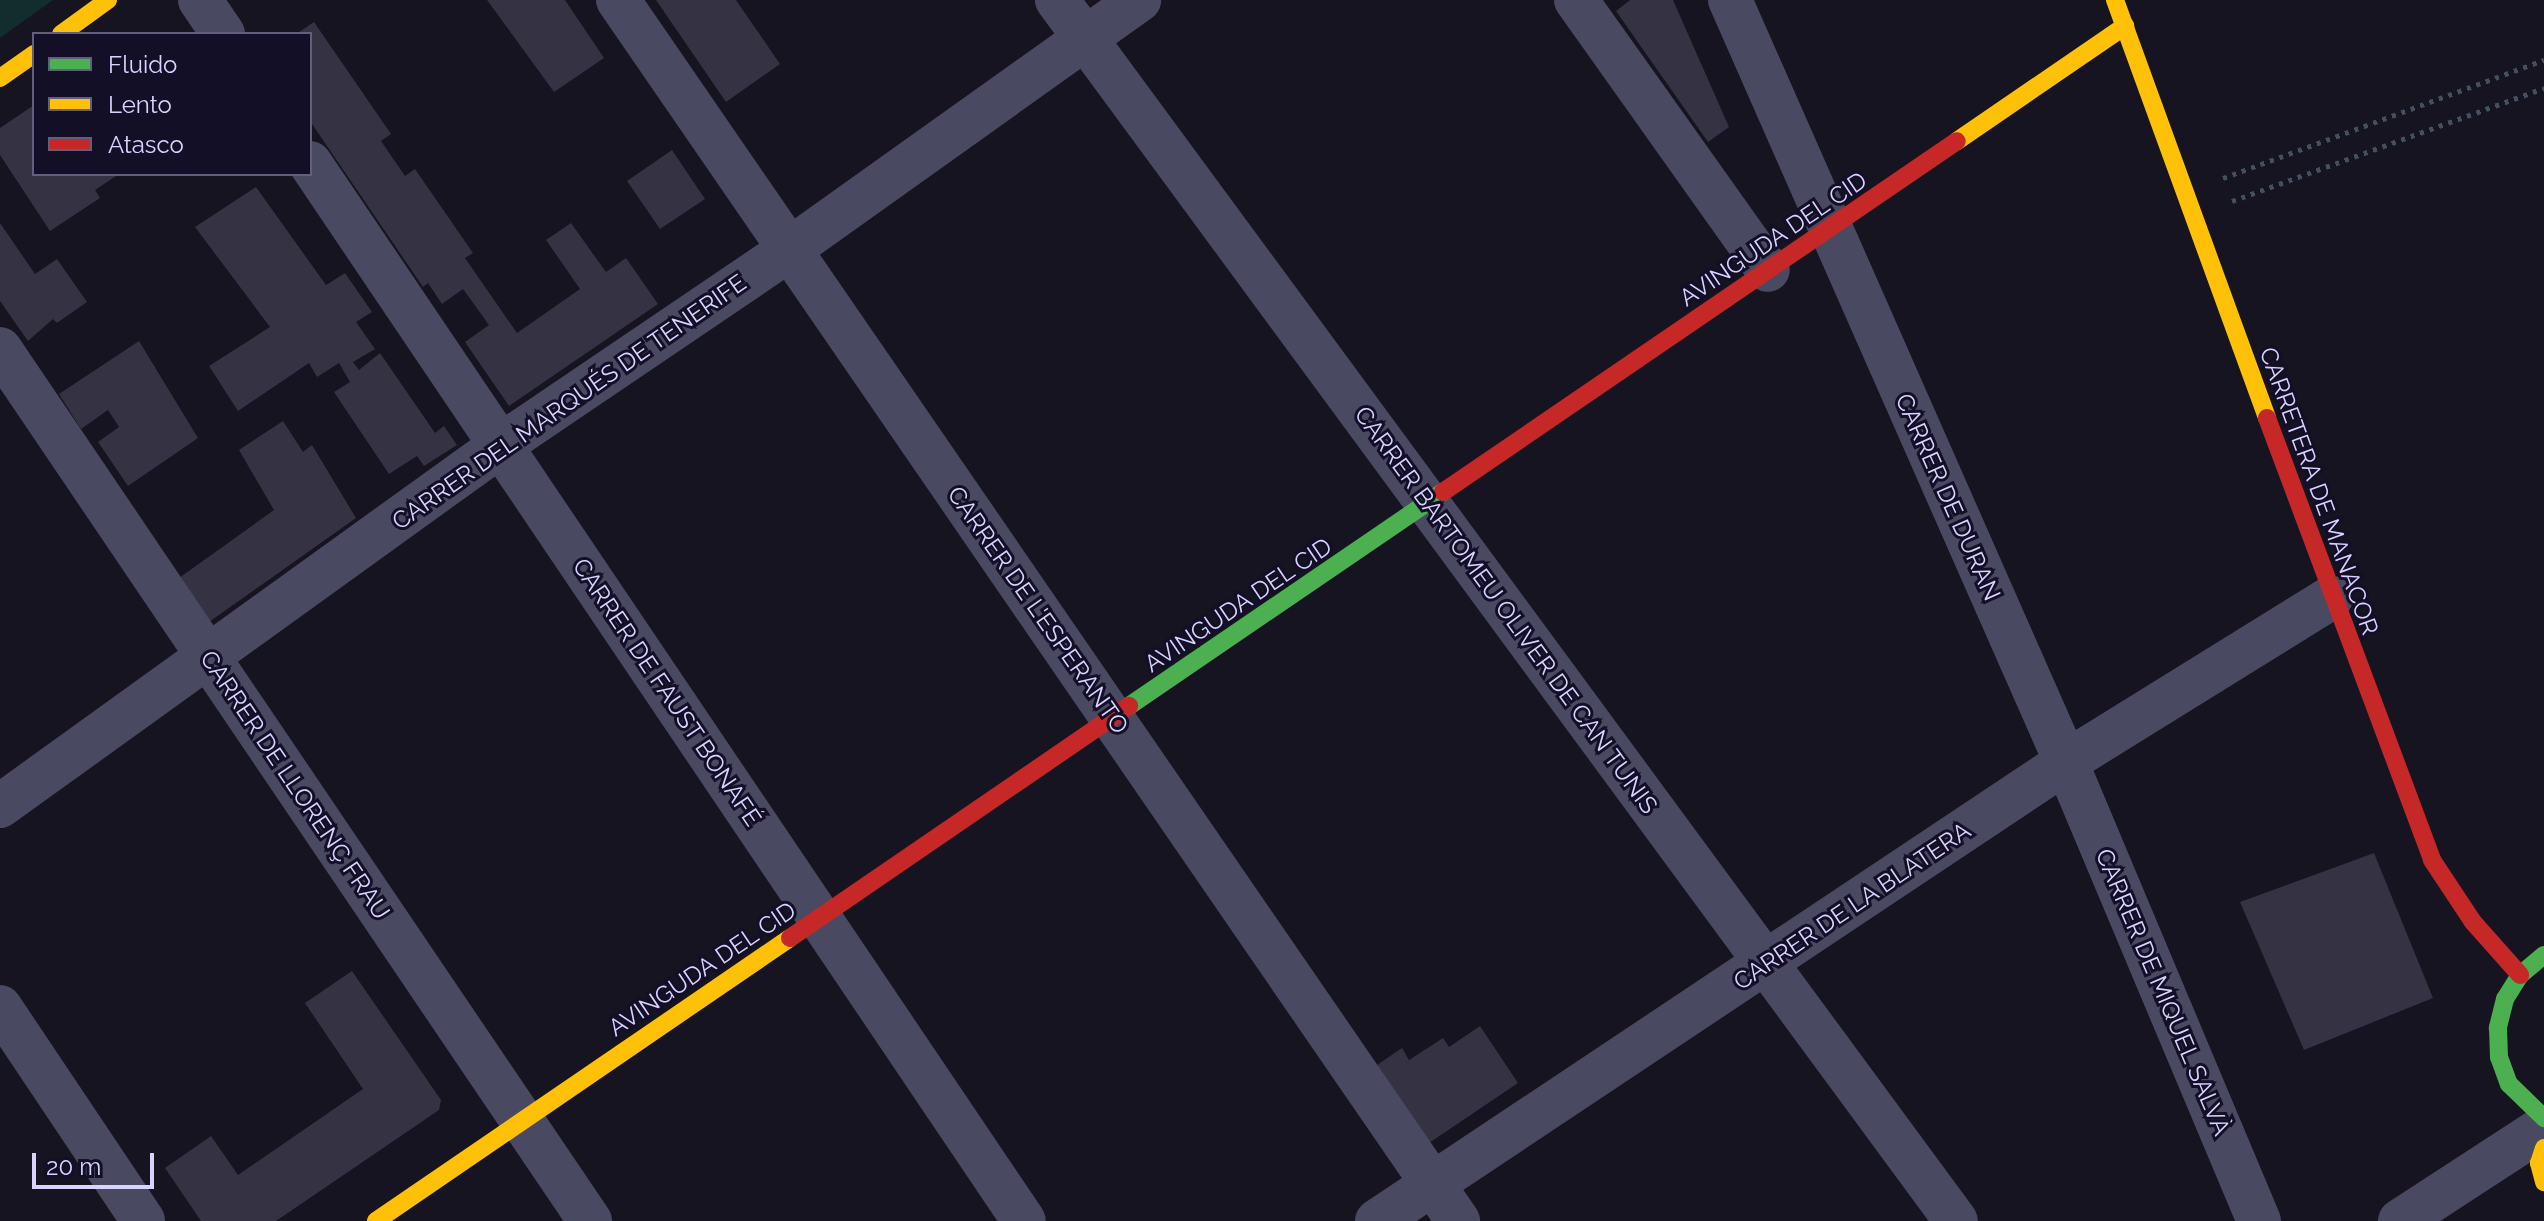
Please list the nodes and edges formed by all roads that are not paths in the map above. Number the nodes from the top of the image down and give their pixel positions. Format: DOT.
graph roads {
  1 [pos="108,0"];
  2 [pos="200,0"];
  3 [pos="618,0"];
  4 [pos="1057,0"];
  5 [pos="1139,0"];
  6 [pos="1576,0"];
  7 [pos="1730,0"];
  8 [pos="2115,0"];
  9 [pos="2125,26"];
  10 [pos="64,32"];
  11 [pos="222,32"];
  12 [pos="1085,38"];
  13 [pos="32,55"];
  14 [pos="0,78"];
  15 [pos="312,166"];
  16 [pos="1830,231"];
  17 [pos="790,249"];
  18 [pos="1768,270"];
  19 [pos="0,349"];
  20 [pos="501,445"];
  21 [pos="1428,504"];
  22 [pos="2331,598"];
  23 [pos="208,656"];
  24 [pos="1113,719"];
  25 [pos="2066,762"];
  26 [pos="0,806"];
  27 [pos="820,918"];
  28 [pos="2544,955"];
  29 [pos="1766,963"];
  30 [pos="2520,975"];
  31 [pos="0,1007"];
  32 [pos="2544,1118"];
  33 [pos="522,1121"];
  34 [pos="2544,1127"];
  35 [pos="2544,1148"];
  36 [pos="2544,1182"];
  37 [pos="1433,1184"];
  38 [pos="143,1221"];
  39 [pos="376,1221"];
  40 [pos="590,1221"];
  41 [pos="1024,1221"];
  42 [pos="1377,1221"];
  43 [pos="1458,1221"];
  44 [pos="1956,1221"];
  45 [pos="2259,1221"];
  46 [pos="2400,1221"];
  1 -- 10 [label="street"];
  2 -- 11 [label="street"];
  3 -- 17 [label="street, CARRER DE L'ESPERANTO"];
  4 -- 12 [label="street, CARRER BARTOMEU OLIVER DE CAN TUNIS"];
  5 -- 12 [label="street, CARRER DEL MARQUÉS DE TENERIFE"];
  6 -- 18 [label="street"];
  7 -- 16 [label="street, CARRER DE DURAN"];
  8 -- 9 [label="street, CARRETERA DE MANACOR"];
  9 -- 16 [label="street, AVINGUDA DEL CID"];
  9 -- 22 [label="street, CARRETERA DE MANACOR"];
  12 -- 17 [label="street, CARRER DEL MARQUÉS DE TENERIFE"];
  12 -- 21 [label="street, CARRER BARTOMEU OLIVER DE CAN TUNIS"];
  13 -- 14 [label="street"];
  15 -- 20 [label="street, CARRER DE FAUST BONAFÉ"];
  16 -- 18 [label="street, AVINGUDA DEL CID"];
  16 -- 25 [label="street, CARRER DE DURAN"];
  17 -- 20 [label="street, CARRER DEL MARQUÉS DE TENERIFE"];
  17 -- 24 [label="street, CARRER DE L'ESPERANTO"];
  18 -- 21 [label="street, AVINGUDA DEL CID"];
  19 -- 23 [label="street, CARRER DE LLORENÇ FRAU"];
  20 -- 23 [label="street, CARRER DEL MARQUÉS DE TENERIFE"];
  20 -- 27 [label="street, CARRER DE FAUST BONAFÉ"];
  21 -- 24 [label="street, AVINGUDA DEL CID"];
  21 -- 29 [label="street, CARRER BARTOMEU OLIVER DE CAN TUNIS"];
  22 -- 25 [label="street, CARRER DE LA BLATERA"];
  22 -- 30 [label="street, CARRETERA DE MANACOR"];
  23 -- 26 [label="street, CARRER DEL MARQUÉS DE TENERIFE"];
  23 -- 33 [label="street, CARRER DE LLORENÇ FRAU"];
  24 -- 27 [label="street, AVINGUDA DEL CID"];
  24 -- 37 [label="street, CARRER DE L'ESPERANTO"];
  25 -- 29 [label="street, CARRER DE LA BLATERA"];
  25 -- 45 [label="street, CARRER DE MIQUEL SALVÀ"];
  27 -- 33 [label="street, AVINGUDA DEL CID"];
  27 -- 41 [label="street, CARRER DE FAUST BONAFÉ"];
  28 -- 30 [label="street"];
  29 -- 37 [label="street, CARRER DE LA BLATERA"];
  29 -- 44 [label="street, CARRER BARTOMEU OLIVER DE CAN TUNIS"];
  30 -- 32 [label="street"];
  31 -- 38 [label="street"];
  33 -- 39 [label="street, AVINGUDA DEL CID"];
  33 -- 40 [label="street, CARRER DE LLORENÇ FRAU"];
  34 -- 46 [label="street"];
  35 -- 36 [label="street"];
  37 -- 42 [label="street, CARRER DE LA BLATERA"];
  37 -- 43 [label="street, CARRER DE L'ESPERANTO"];
}
